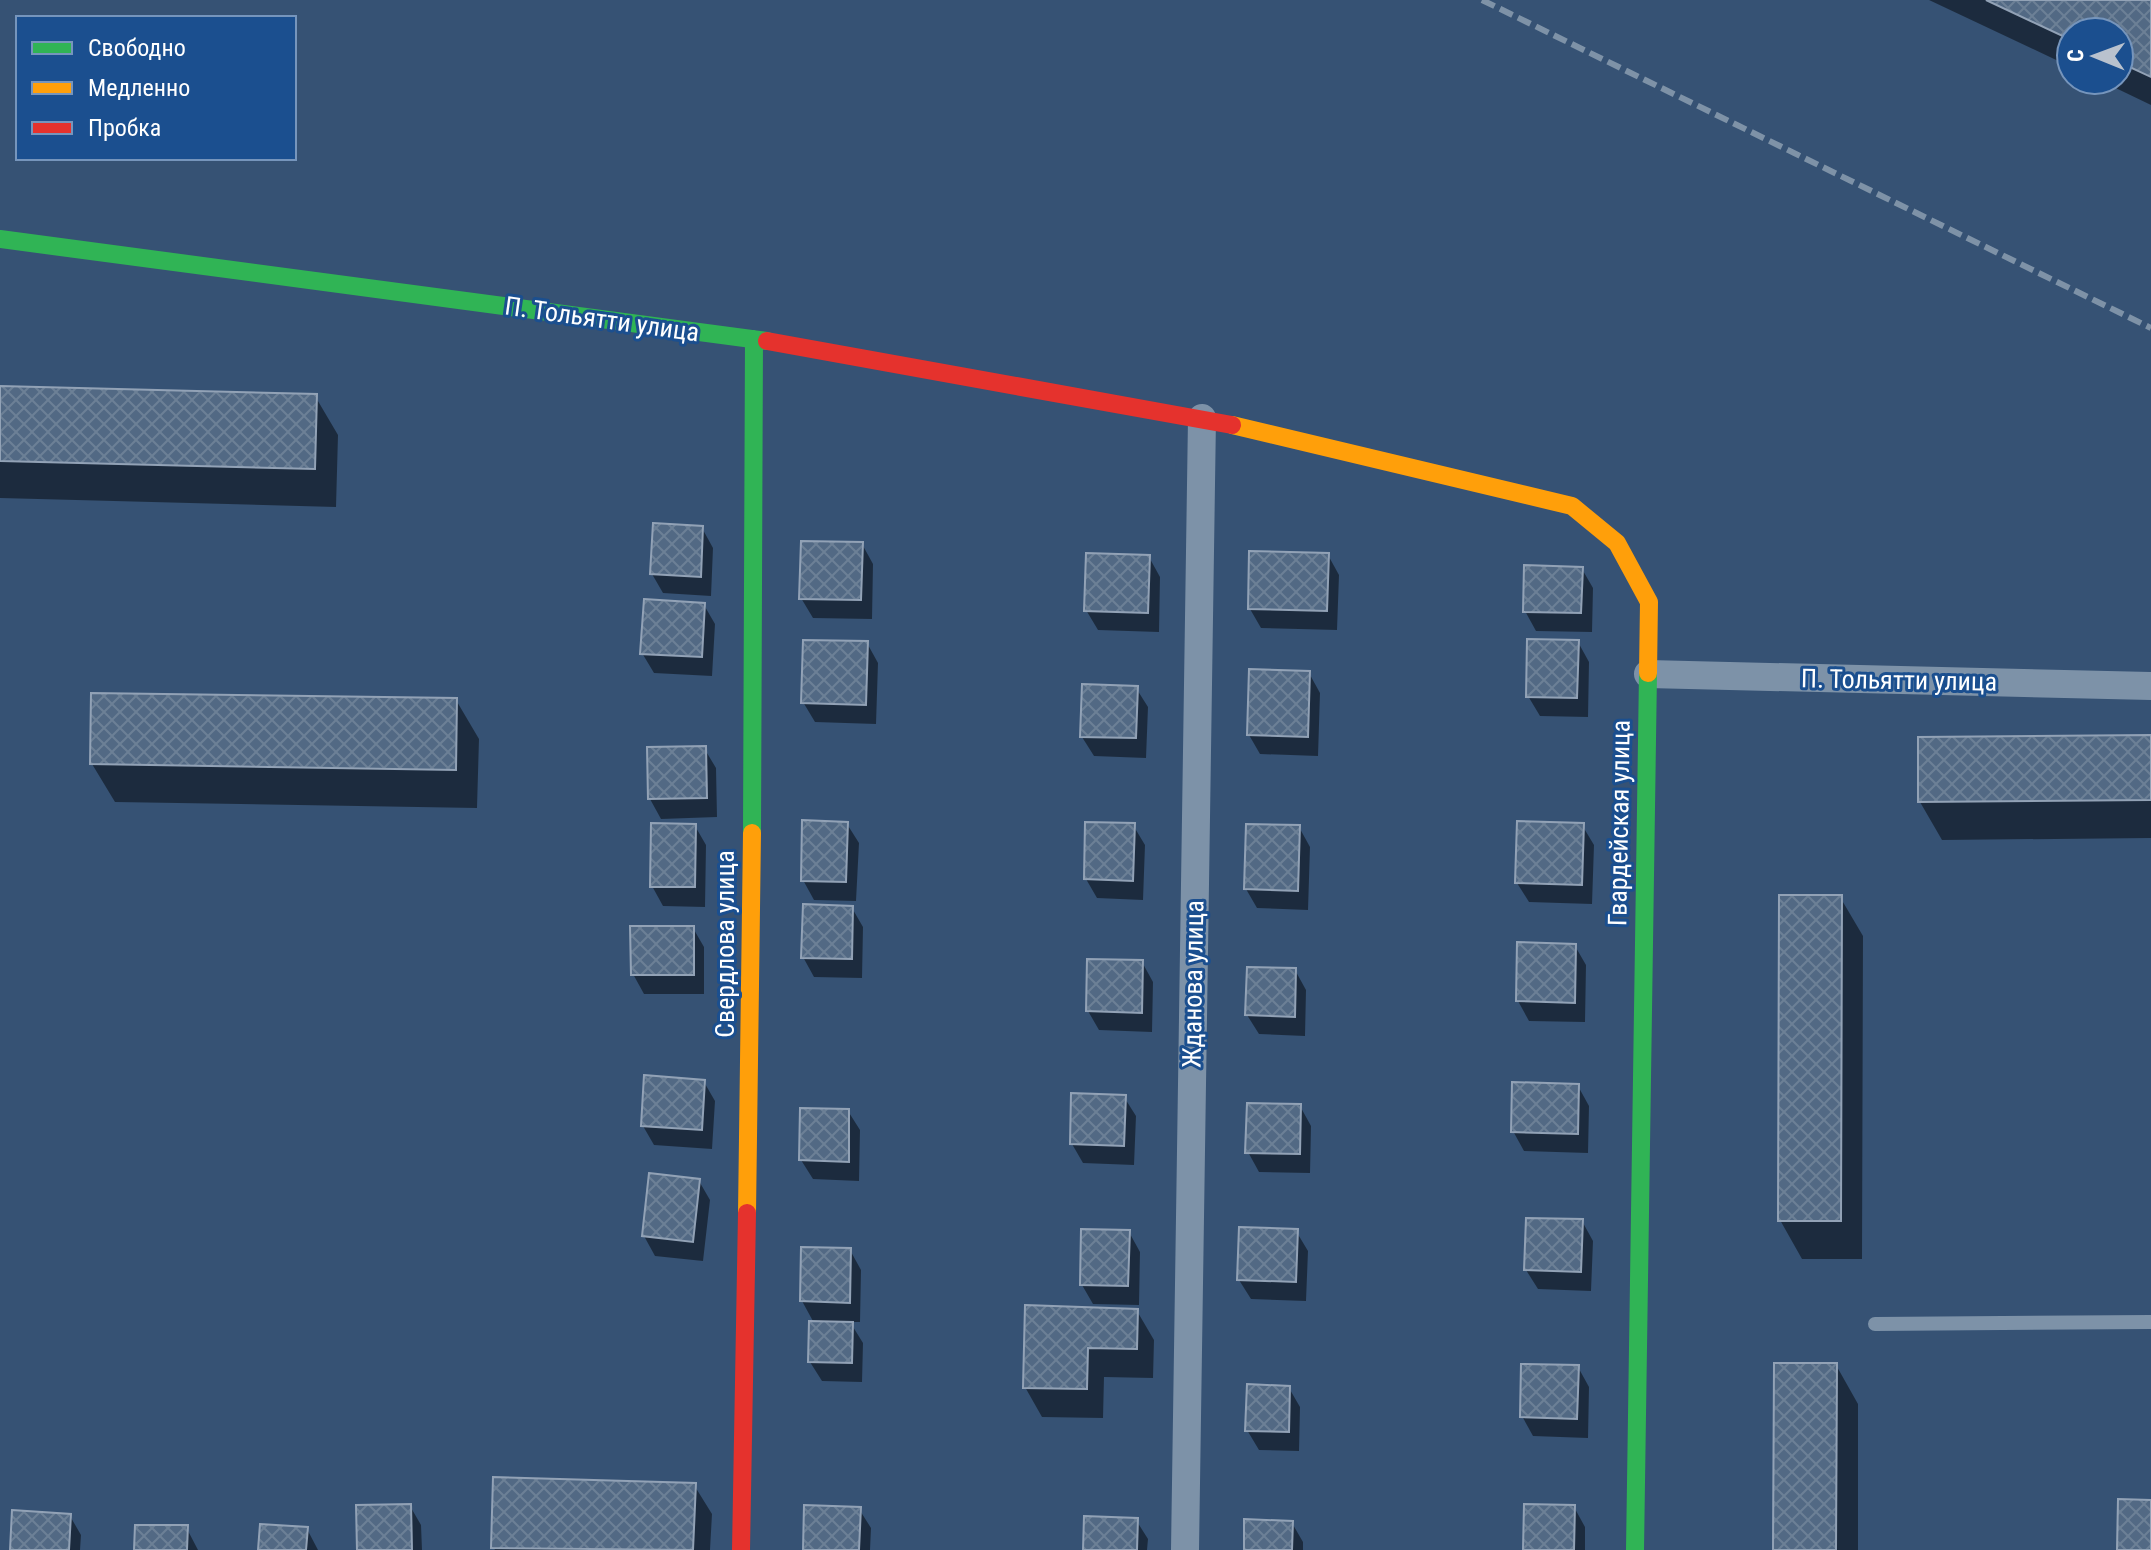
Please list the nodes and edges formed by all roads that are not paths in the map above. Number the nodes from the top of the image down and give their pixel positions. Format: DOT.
graph roads {
  1 [pos="0,239"];
  2 [pos="754,339"];
  3 [pos="1202,418"];
  4 [pos="1648,674"];
  5 [pos="2151,686"];
  6 [pos="2151,1322"];
  7 [pos="1875,1324"];
  8 [pos="741,1550"];
  9 [pos="1185,1550"];
  10 [pos="1635,1550"];
  1 -- 2 [label="street, П. Тольятти улица"];
  2 -- 3 [label="street, П. Тольятти улица"];
  2 -- 8 [label="street, Свердлова улица"];
  3 -- 4 [label="street, Гвардейская улица"];
  3 -- 9 [label="street, Жданова улица"];
  4 -- 5 [label="street, П. Тольятти улица"];
  4 -- 10 [label="street, Гвардейская улица"];
  6 -- 7 [label="lane"];
}
